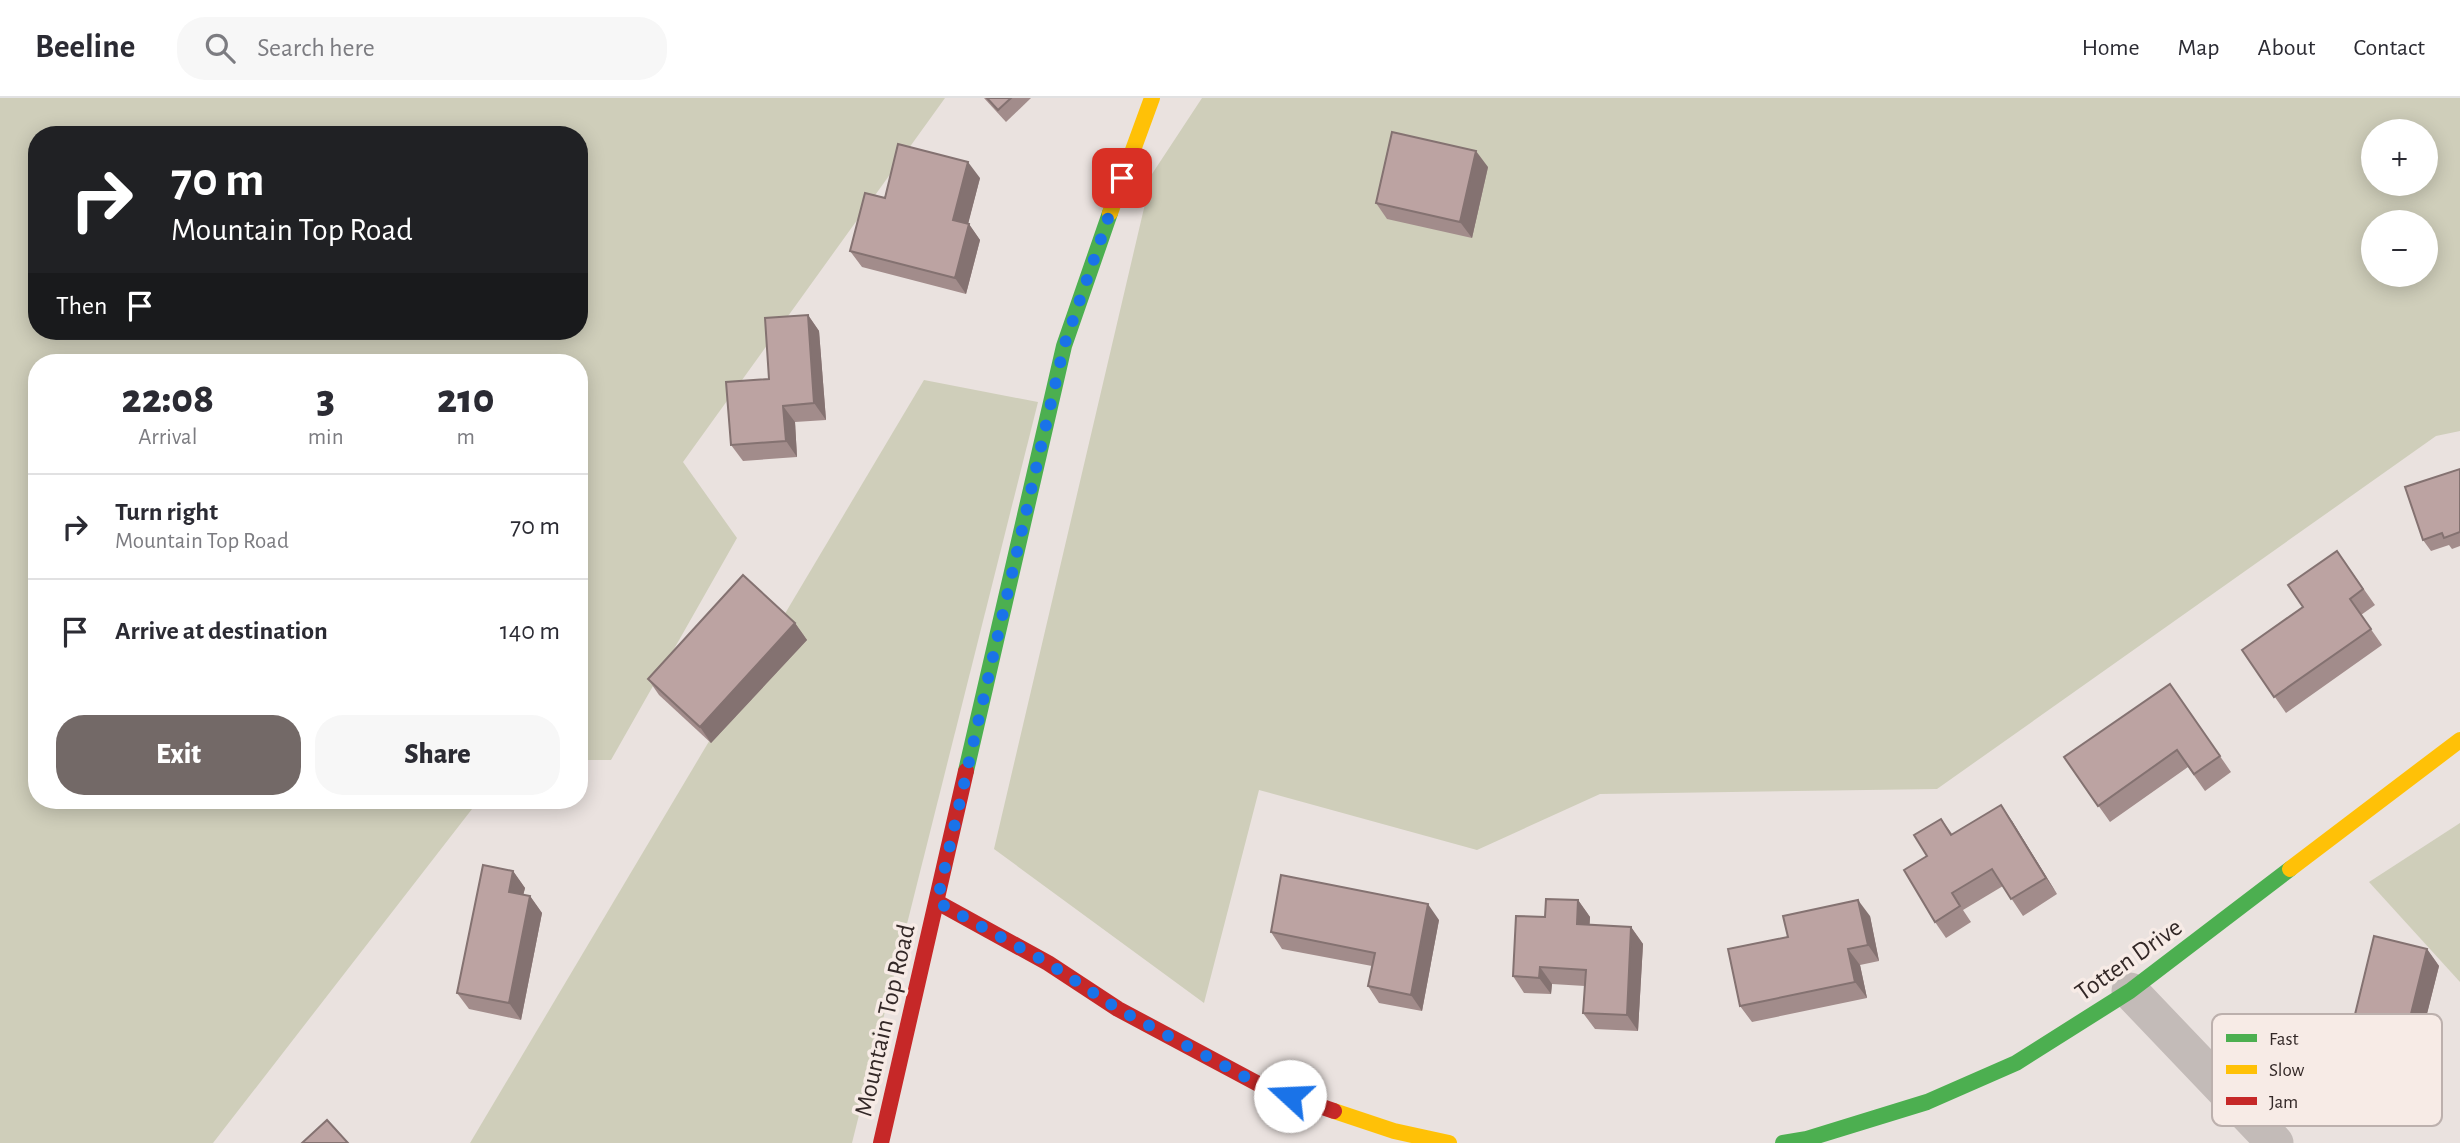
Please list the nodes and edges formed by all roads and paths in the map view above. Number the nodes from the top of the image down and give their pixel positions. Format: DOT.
graph roads {
  1 [pos="1153,98"];
  2 [pos="2460,740"];
  3 [pos="937,902"];
  4 [pos="2130,992"];
  5 [pos="2212,1077"];
  6 [pos="2259,1126"];
  7 [pos="881,1143"];
  8 [pos="1449,1143"];
  9 [pos="1783,1143"];
  10 [pos="2275,1143"];
  1 -- 3 [label="street, Mountain Top Road"];
  2 -- 4 [label="street, Totten Drive"];
  3 -- 7 [label="street, Mountain Top Road"];
  3 -- 8 [label="street"];
  4 -- 5 [label="street"];
  4 -- 9 [label="street, Totten Drive"];
  6 -- 10 [label="street"];
}
